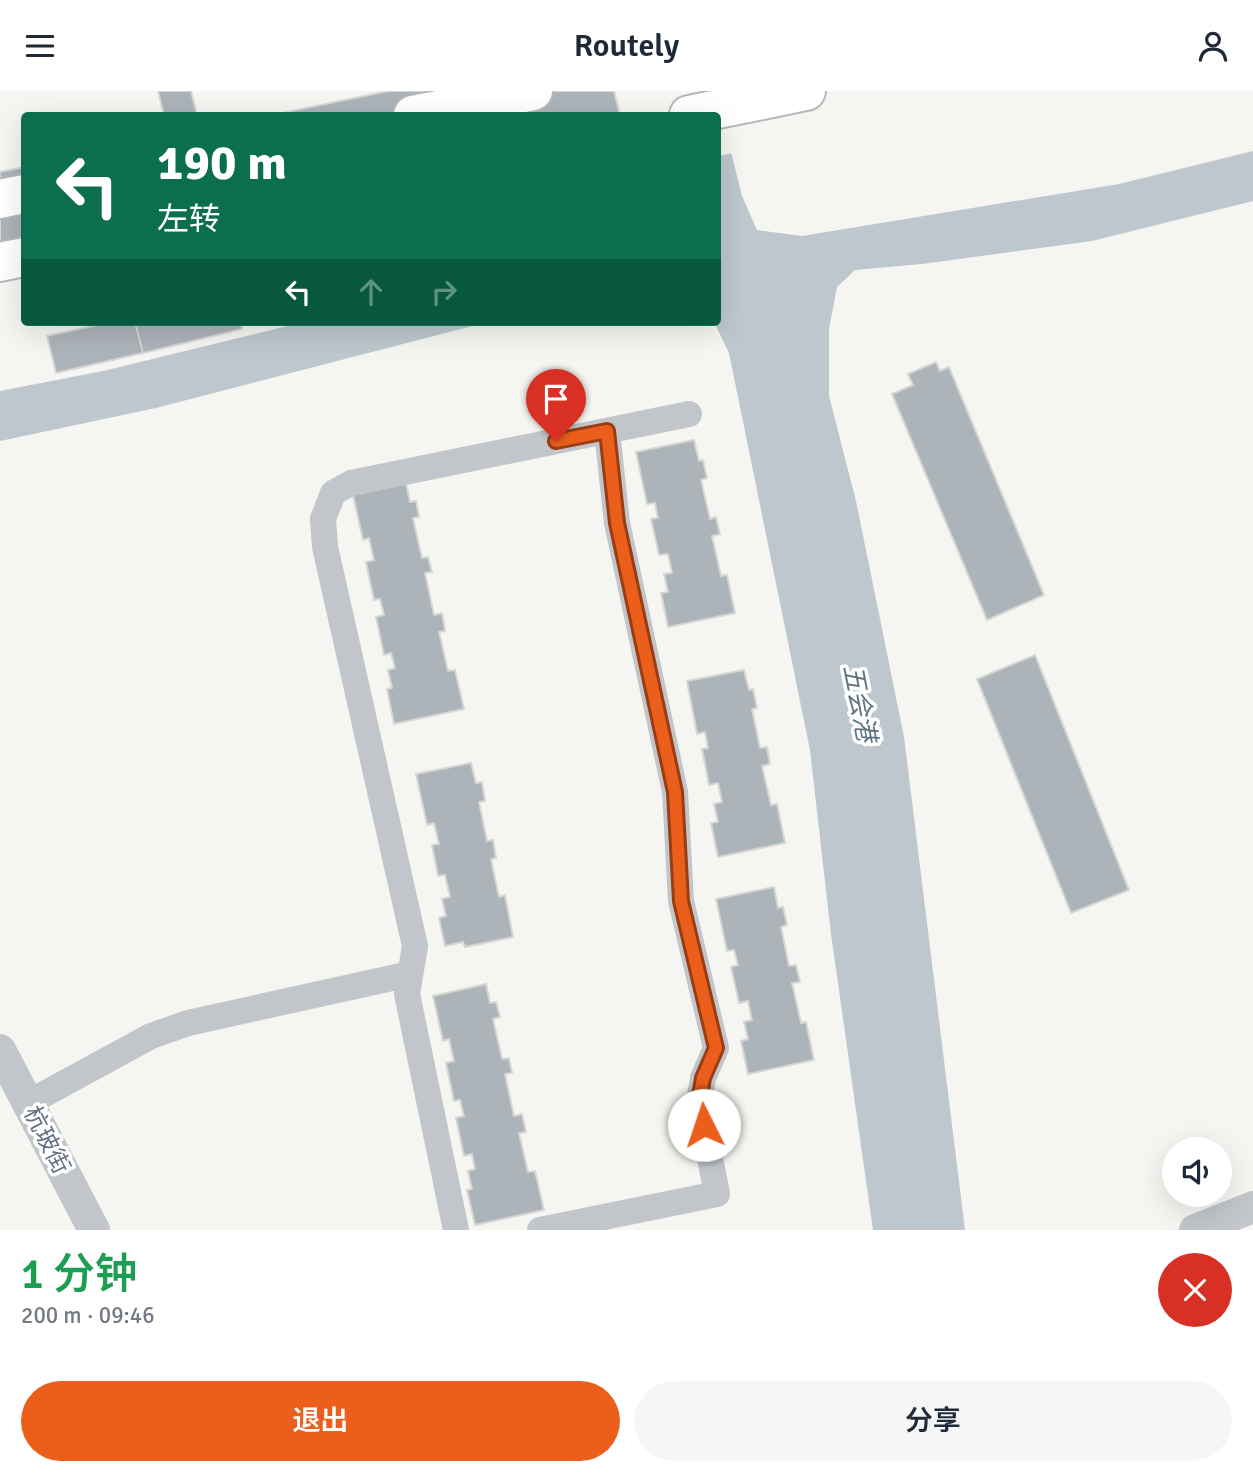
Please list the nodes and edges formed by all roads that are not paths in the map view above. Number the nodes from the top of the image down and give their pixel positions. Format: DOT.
graph roads {
  1 [pos="533,91"];
  2 [pos="806,91"];
  3 [pos="428,112"];
  4 [pos="706,112"];
  5 [pos="21,195"];
  6 [pos="0,199"];
  7 [pos="21,258"];
  8 [pos="0,262"];
  9 [pos="689,414"];
  10 [pos="607,431"];
  11 [pos="410,974"];
  12 [pos="0,1050"];
  13 [pos="28,1103"];
  14 [pos="1253,1207"];
  15 [pos="611,1224"];
  16 [pos="94,1230"];
  17 [pos="456,1230"];
  18 [pos="540,1230"];
  19 [pos="1195,1230"];
  1 -- 3 [label="main road"];
  2 -- 4 [label="main road"];
  5 -- 6 [label="main road"];
  7 -- 8 [label="main road"];
  9 -- 10 [label="street"];
  10 -- 11 [label="street"];
  10 -- 15 [label="street"];
  11 -- 13 [label="street"];
  11 -- 17 [label="street"];
  12 -- 13 [label="street, 杭玻街"];
  13 -- 16 [label="street, 杭玻街"];
  14 -- 19 [label="street"];
  15 -- 18 [label="street"];
}
